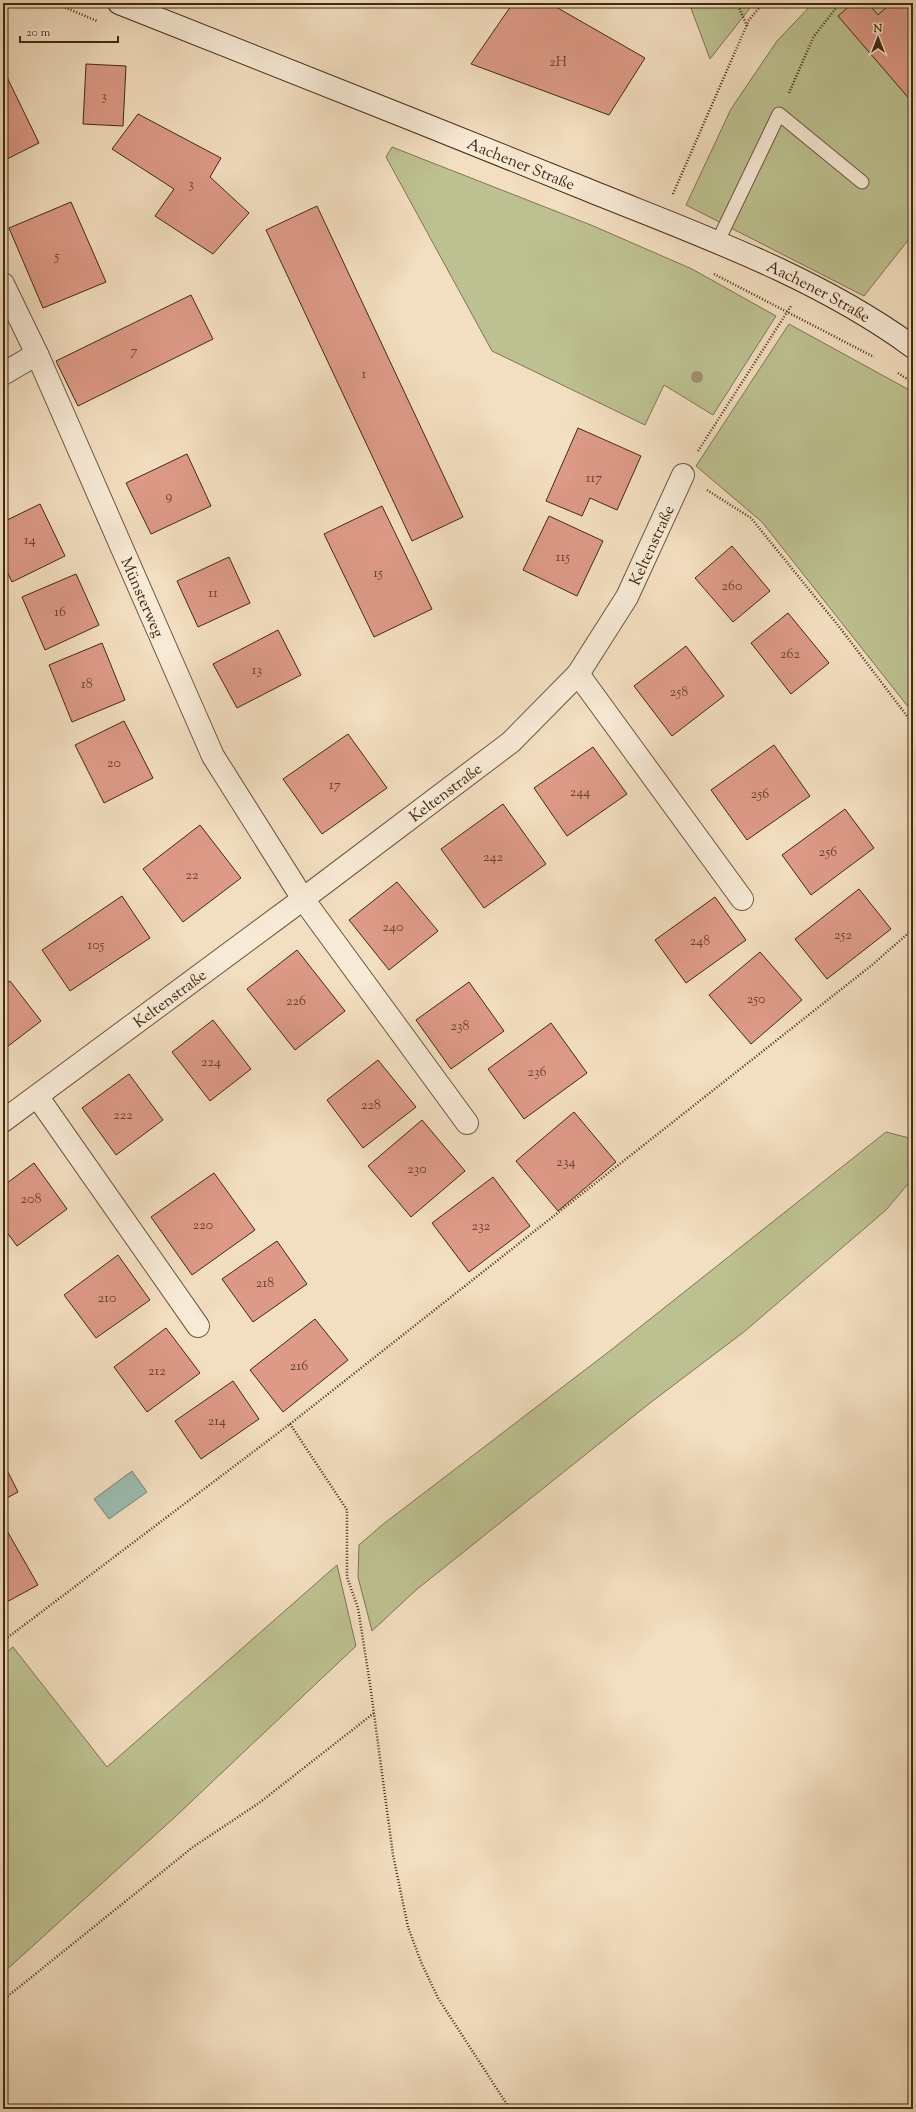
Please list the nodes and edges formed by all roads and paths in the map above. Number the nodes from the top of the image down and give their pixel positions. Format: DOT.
graph roads {
  1 [pos="119,3"];
  2 [pos="737,3"];
  3 [pos="763,3"];
  4 [pos="840,3"];
  5 [pos="747,26"];
  6 [pos="779,114"];
  7 [pos="862,182"];
  8 [pos="662,220"];
  9 [pos="717,243"];
  10 [pos="3,284"];
  11 [pos="913,347"];
  12 [pos="37,354"];
  13 [pos="875,358"];
  14 [pos="894,370"];
  15 [pos="3,374"];
  16 [pos="913,383"];
  17 [pos="683,475"];
  18 [pos="578,674"];
  19 [pos="913,724"];
  20 [pos="302,900"];
  21 [pos="742,900"];
  22 [pos="913,929"];
  23 [pos="37,1096"];
  24 [pos="3,1120"];
  25 [pos="467,1123"];
  26 [pos="198,1326"];
  27 [pos="290,1424"];
  28 [pos="3,1641"];
  29 [pos="374,1713"];
  30 [pos="3,2000"];
  31 [pos="510,2109"];
  1 -- 8 [label="street, Aachener Straße"];
  2 -- 5 [label="path"];
  3 -- 5 [label="path"];
  4 -- 6 [label="path"];
  5 -- 8 [label="path"];
  6 -- 7 [label="lane"];
  6 -- 9 [label="lane"];
  8 -- 9 [label="street, Aachener Straße"];
  9 -- 11 [label="street, Aachener Straße"];
  10 -- 12 [label="street, Münsterweg"];
  12 -- 15 [label="street"];
  12 -- 20 [label="street, Münsterweg"];
  13 -- 17 [label="path"];
  14 -- 16 [label="path"];
  17 -- 18 [label="street, Keltenstraße"];
  17 -- 19 [label="path"];
  18 -- 20 [label="street, Keltenstraße"];
  18 -- 21 [label="street"];
  20 -- 23 [label="street, Keltenstraße"];
  20 -- 25 [label="street"];
  22 -- 27 [label="path"];
  23 -- 24 [label="street, Keltenstraße"];
  23 -- 26 [label="street"];
  27 -- 28 [label="path"];
  27 -- 29 [label="path"];
  29 -- 30 [label="path"];
  29 -- 31 [label="path"];
}
